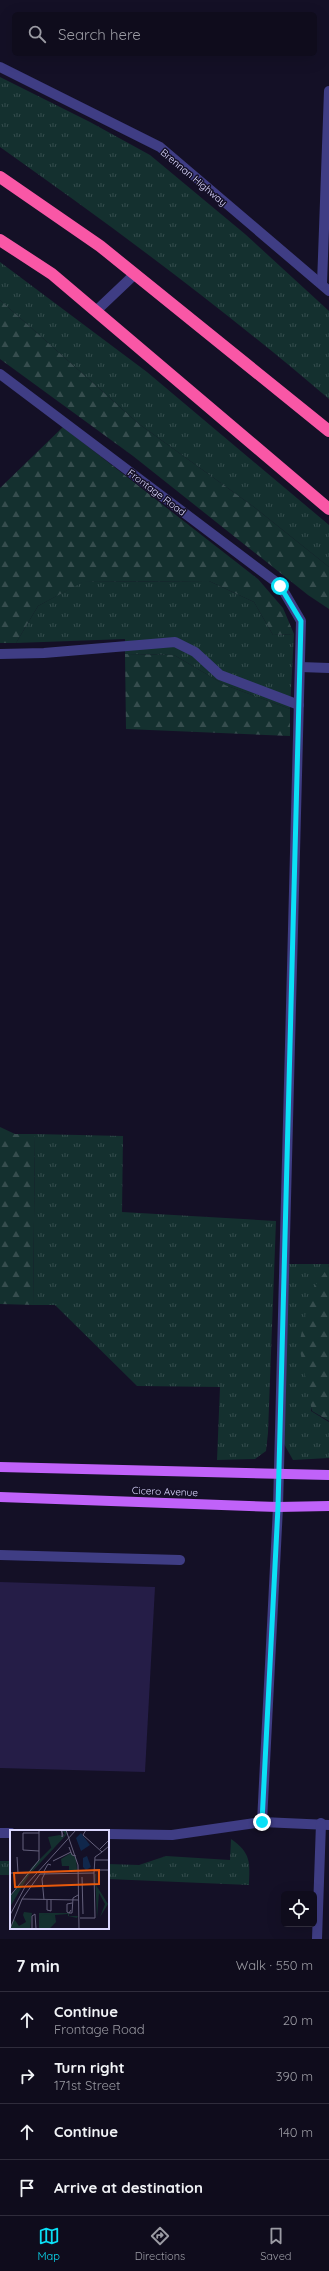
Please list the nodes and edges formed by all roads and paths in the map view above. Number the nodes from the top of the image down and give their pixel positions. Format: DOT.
graph roads {
  1 [pos="0,67"];
  2 [pos="329,91"];
  3 [pos="329,94"];
  4 [pos="0,177"];
  5 [pos="0,240"];
  6 [pos="135,274"];
  7 [pos="325,287"];
  8 [pos="96,311"];
  9 [pos="0,374"];
  10 [pos="329,431"];
  11 [pos="329,509"];
  12 [pos="0,654"];
  13 [pos="300,667"];
  14 [pos="329,668"];
  15 [pos="299,705"];
  16 [pos="0,1467"];
  17 [pos="279,1474"];
  18 [pos="329,1475"];
  19 [pos="0,1497"];
  20 [pos="329,1506"];
  21 [pos="278,1507"];
  22 [pos="0,1555"];
  23 [pos="180,1560"];
  24 [pos="262,1822"];
  25 [pos="325,1824"];
  26 [pos="0,1832"];
  27 [pos="10,1833"];
  28 [pos="109,1834"];
  29 [pos="317,1939"];
  1 -- 7 [label="street, Brennan Highway"];
  2 -- 3 [label="street"];
  3 -- 7 [label="street"];
  4 -- 6 [label="highway"];
  5 -- 8 [label="highway"];
  6 -- 8 [label="street"];
  6 -- 10 [label="highway"];
  8 -- 11 [label="highway"];
  9 -- 13 [label="street, Frontage Road"];
  12 -- 15 [label="street"];
  13 -- 14 [label="street"];
  13 -- 15 [label="street"];
  15 -- 17 [label="street"];
  16 -- 17 [label="main road, Cicero Avenue"];
  17 -- 18 [label="main road, Cicero Avenue"];
  17 -- 21 [label="street"];
  19 -- 21 [label="main road, Cicero Avenue"];
  20 -- 21 [label="main road, Cicero Avenue"];
  21 -- 24 [label="street"];
  22 -- 23 [label="street"];
  24 -- 25 [label="street"];
  24 -- 28 [label="street"];
  25 -- 29 [label="street"];
  26 -- 27 [label="street"];
}
